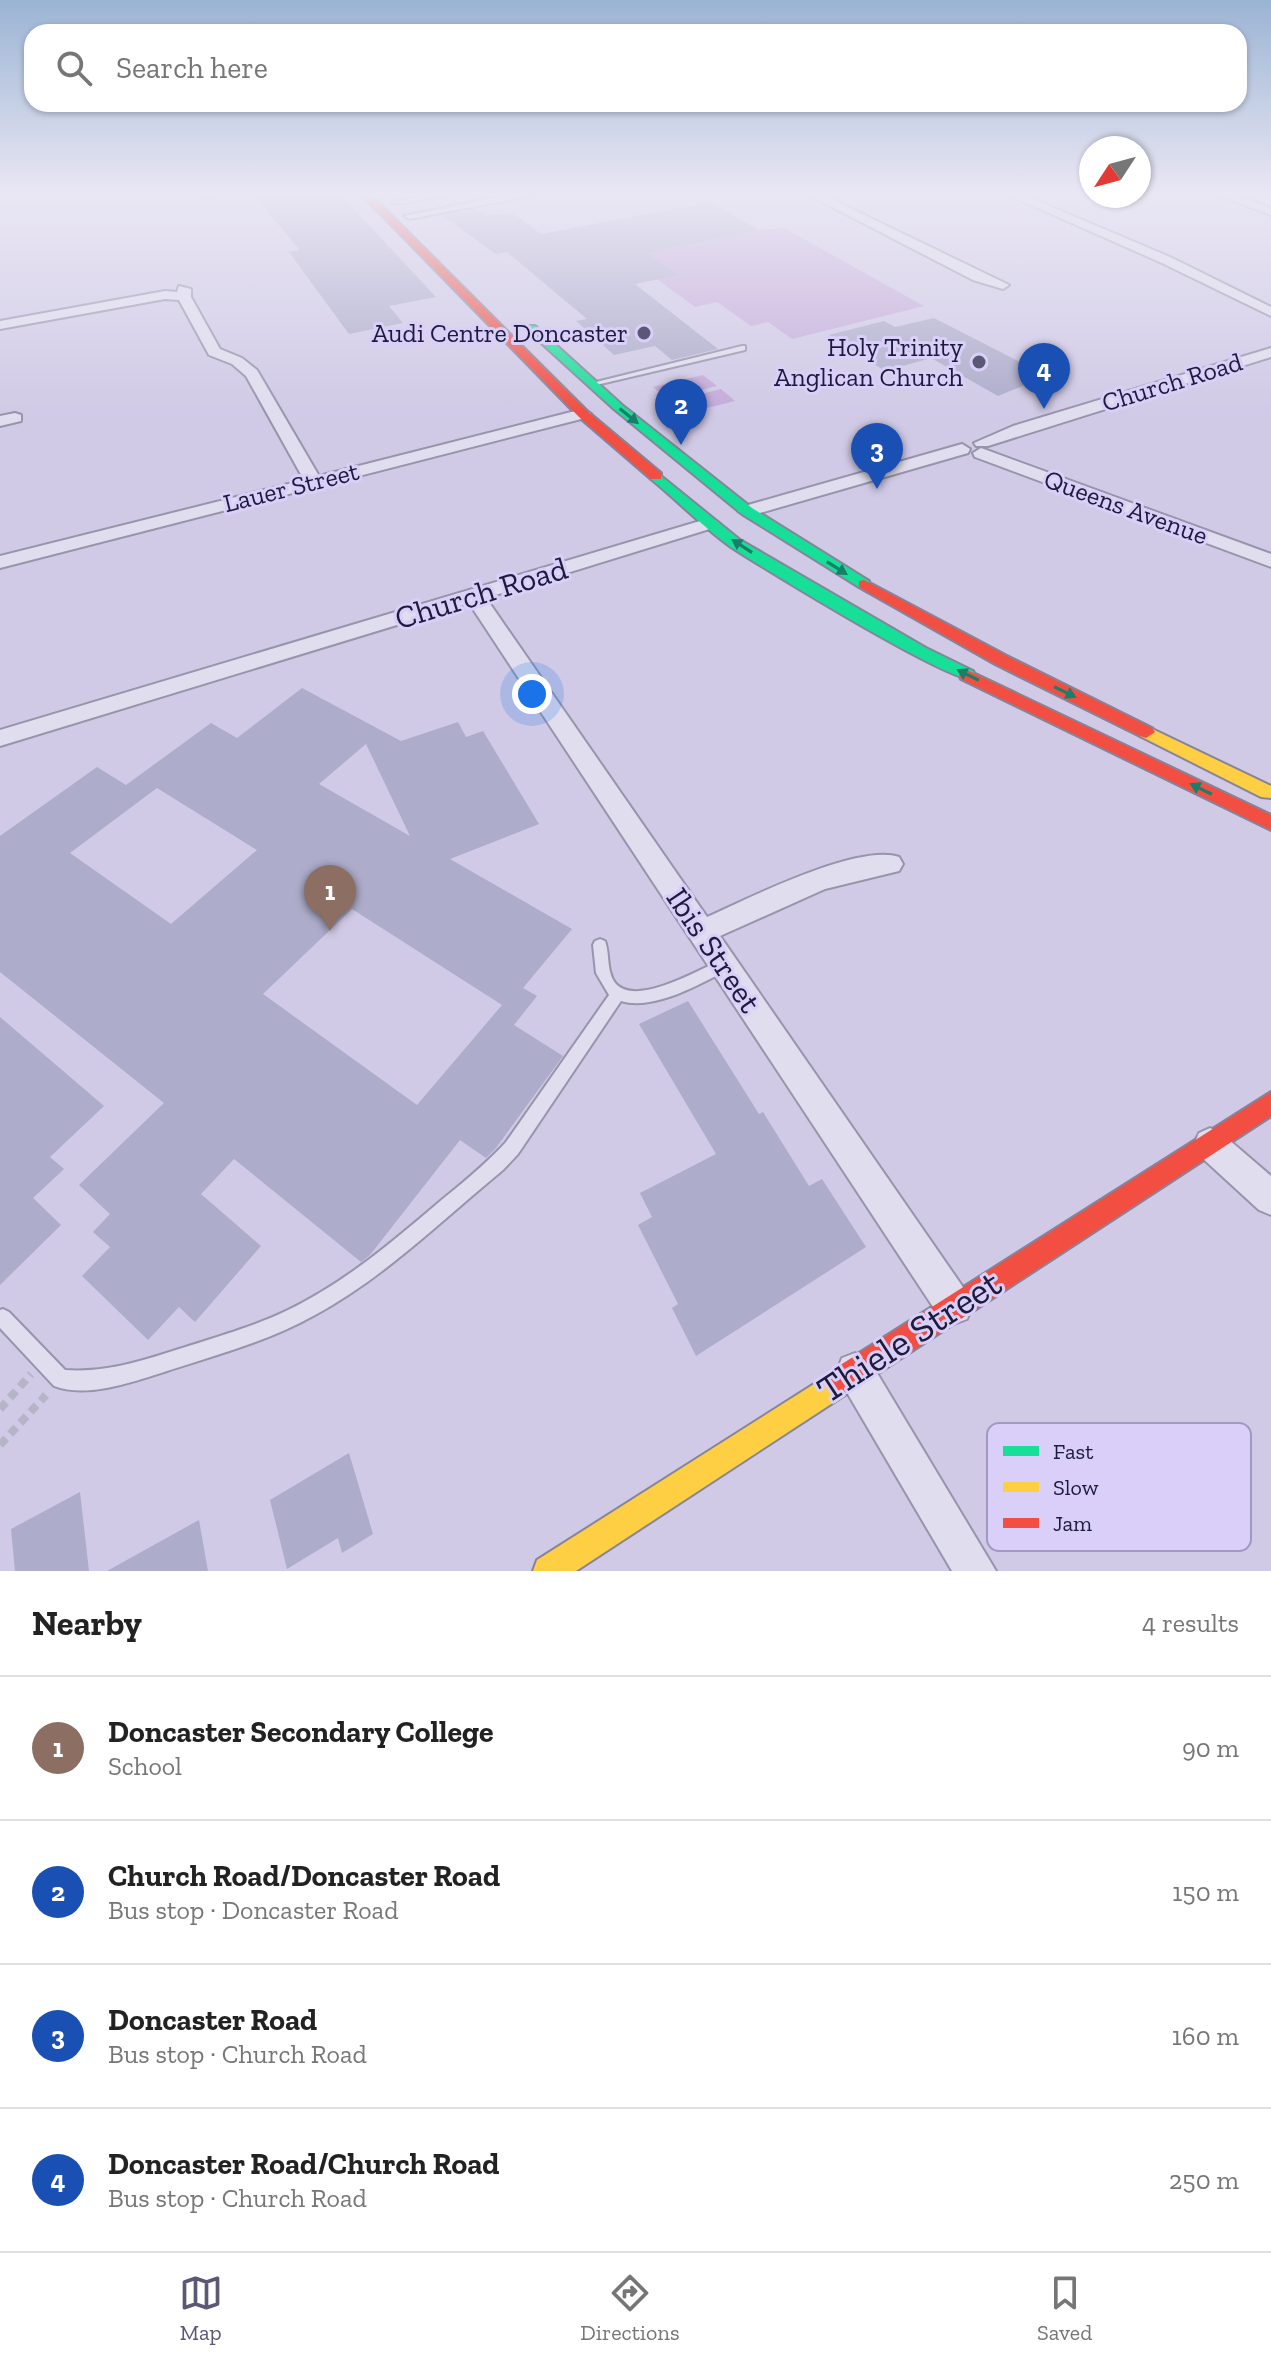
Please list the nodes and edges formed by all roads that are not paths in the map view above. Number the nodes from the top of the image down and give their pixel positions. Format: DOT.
graph roads {
  1 [pos="436,266"];
  2 [pos="957,266"];
  3 [pos="1179,266"];
  4 [pos="1003,285"];
  5 [pos="1271,312"];
  6 [pos="0,325"];
  7 [pos="501,333"];
  8 [pos="742,348"];
  9 [pos="1267,356"];
  10 [pos="592,384"];
  11 [pos="583,414"];
  12 [pos="975,449"];
  13 [pos="313,481"];
  14 [pos="747,511"];
  15 [pos="710,523"];
  16 [pos="1271,561"];
  17 [pos="0,562"];
  18 [pos="474,595"];
  19 [pos="0,738"];
  20 [pos="1271,794"];
  21 [pos="1271,823"];
  22 [pos="890,864"];
  23 [pos="702,932"];
  24 [pos="600,945"];
  25 [pos="724,965"];
  26 [pos="617,995"];
  27 [pos="1271,1103"];
  28 [pos="1210,1144"];
  29 [pos="1271,1198"];
  30 [pos="954,1306"];
  31 [pos="3,1318"];
  32 [pos="855,1371"];
  33 [pos="548,1571"];
  34 [pos="975,1571"];
  1 -- 7 [label="main road"];
  2 -- 4 [label="street"];
  3 -- 5 [label="street"];
  6 -- 13 [label="street"];
  7 -- 10 [label="main road"];
  7 -- 11 [label="main road"];
  8 -- 10 [label="lane"];
  9 -- 12 [label="street, Church Road"];
  10 -- 14 [label="main road, one-way"];
  11 -- 13 [label="street, Lauer Street"];
  11 -- 15 [label="main road"];
  12 -- 14 [label="street, Church Road"];
  12 -- 16 [label="street, Queens Avenue"];
  13 -- 17 [label="street, Lauer Street"];
  14 -- 15 [label="main road, Church Road"];
  14 -- 20 [label="main road, one-way"];
  15 -- 18 [label="street, Church Road"];
  21 -- 15 [label="main road, one-way"];
  18 -- 19 [label="street, Church Road"];
  18 -- 23 [label="street, Ibis Street"];
  22 -- 23 [label="street"];
  23 -- 25 [label="street, Ibis Street"];
  24 -- 26 [label="lane"];
  25 -- 26 [label="lane"];
  25 -- 30 [label="street, Ibis Street"];
  26 -- 31 [label="lane"];
  27 -- 28 [label="main road, Thiele Street"];
  28 -- 29 [label="street"];
  28 -- 30 [label="main road, Thiele Street"];
  30 -- 32 [label="main road, Thiele Street"];
  32 -- 33 [label="main road, Thiele Street"];
  32 -- 34 [label="street"];
}
